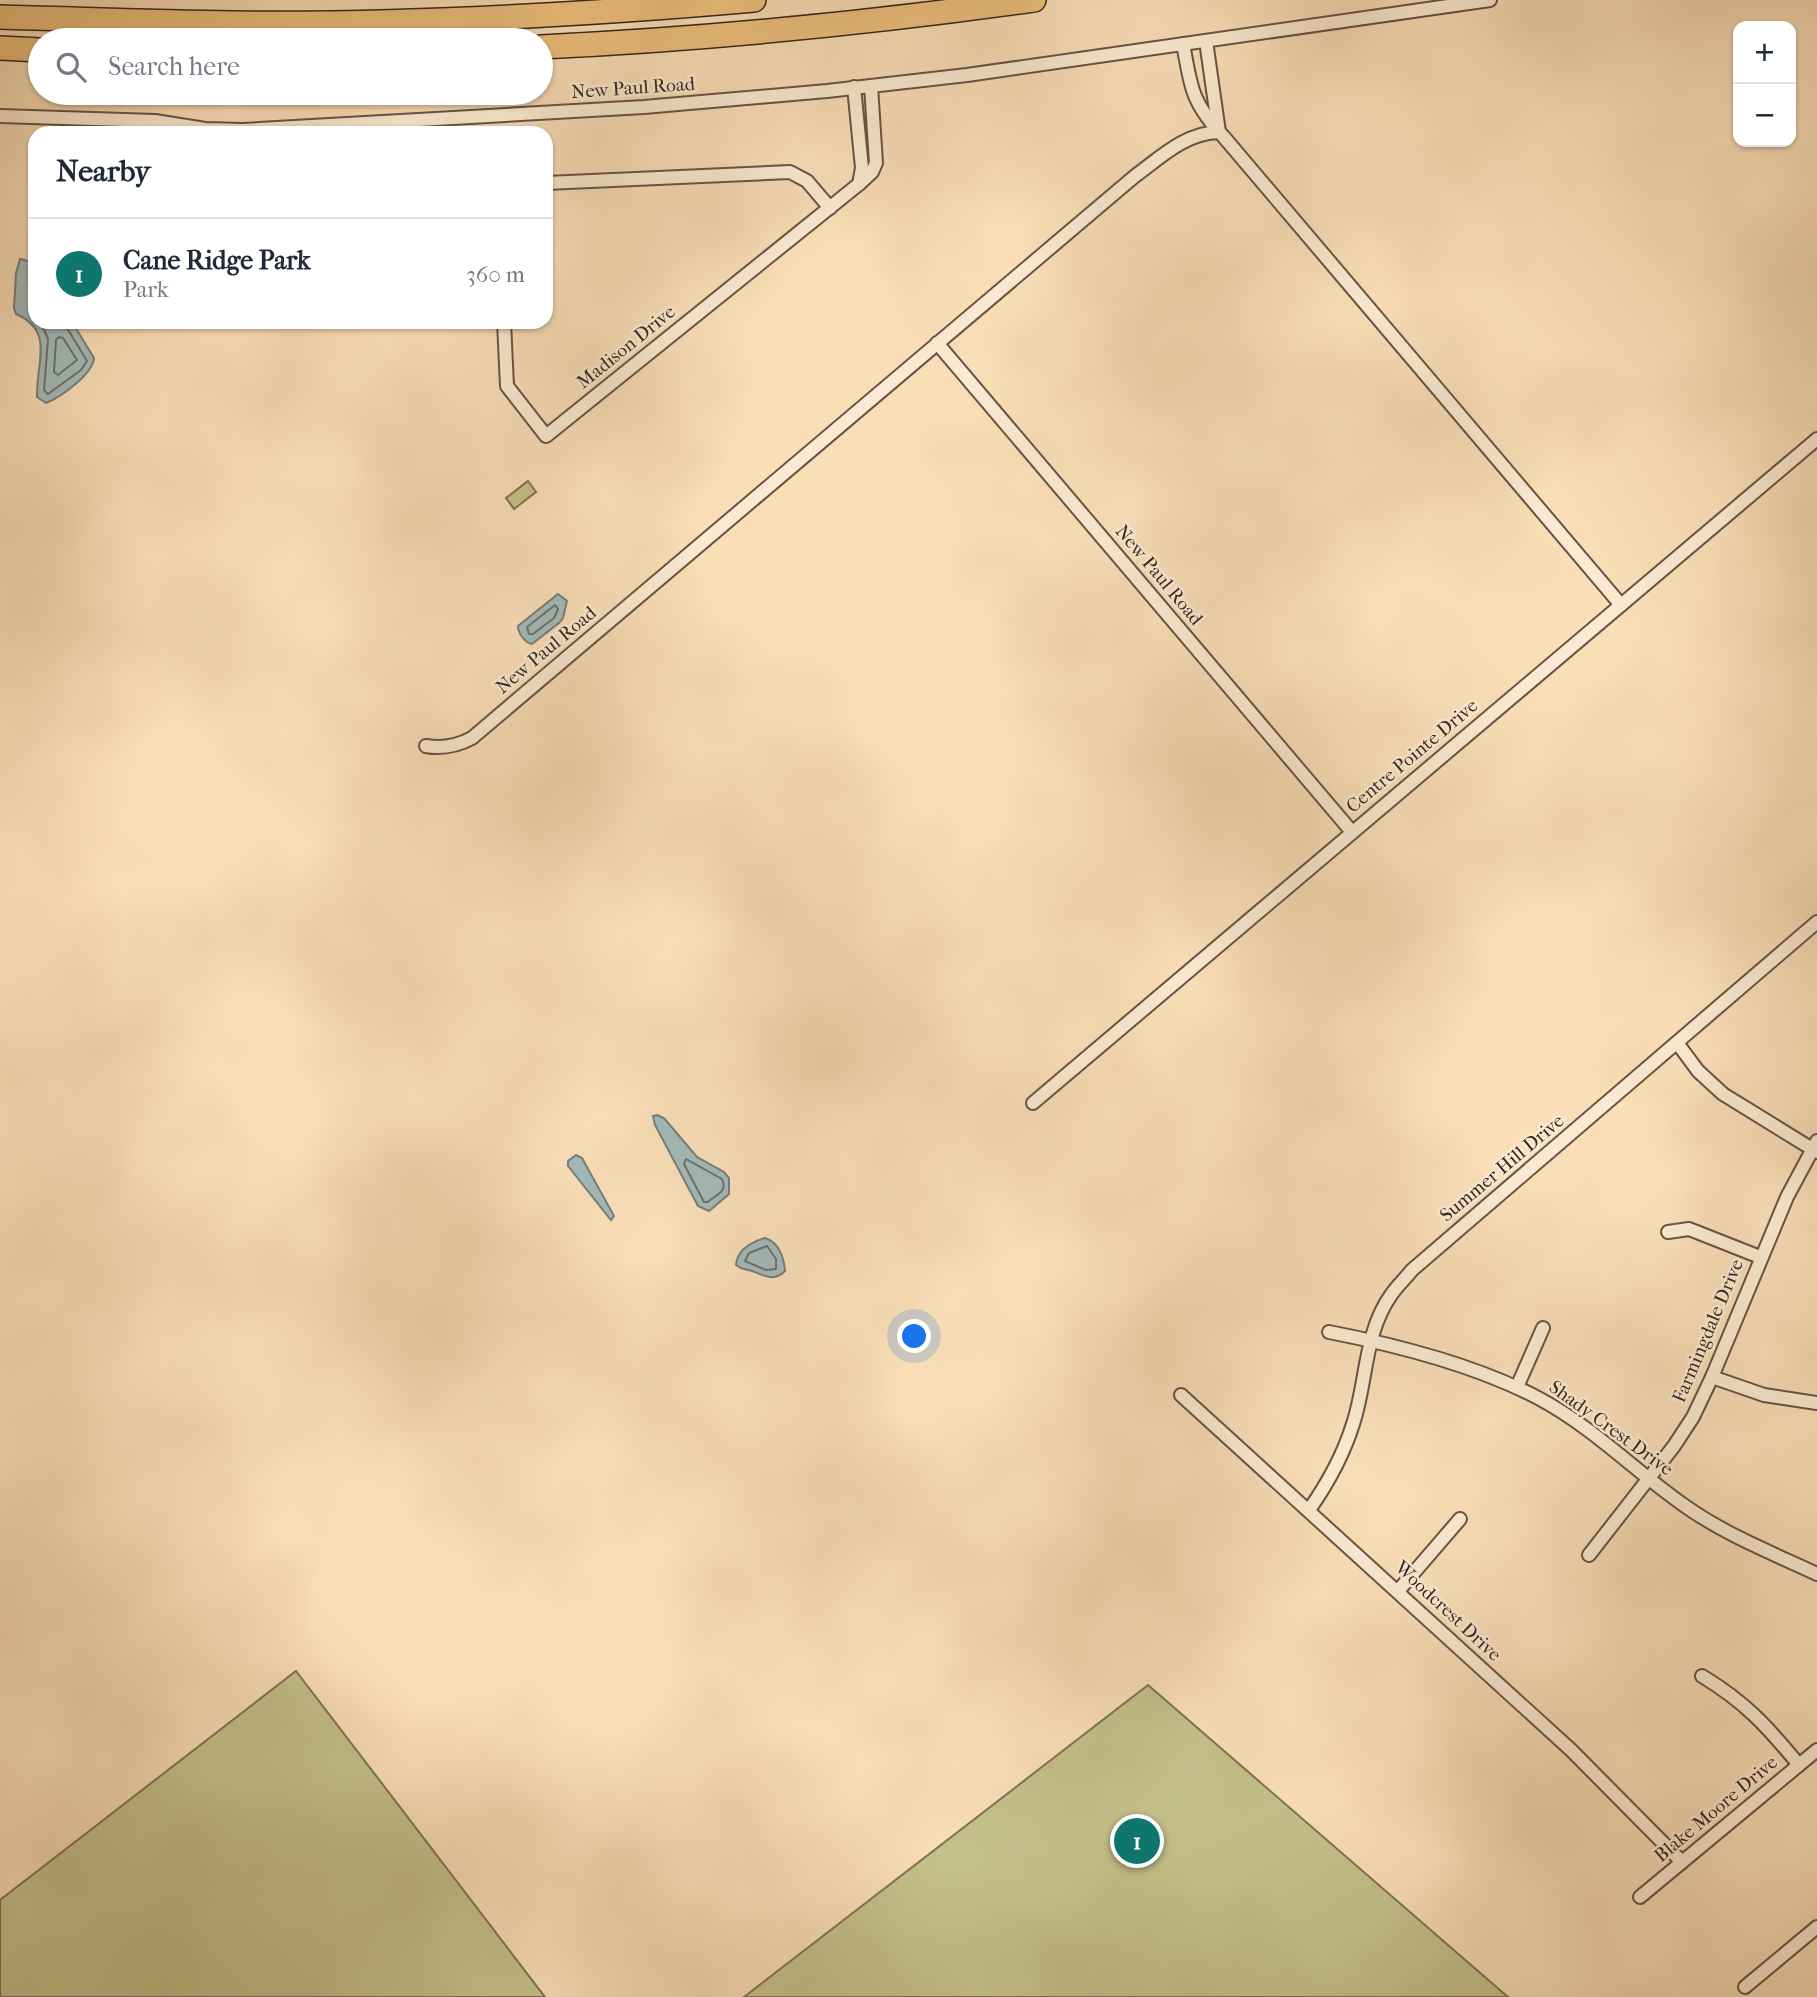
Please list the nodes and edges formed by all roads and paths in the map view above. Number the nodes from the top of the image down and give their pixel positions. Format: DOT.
graph roads {
  1 [pos="754,0"];
  2 [pos="1034,0"];
  3 [pos="1490,0"];
  4 [pos="0,16"];
  5 [pos="1206,41"];
  6 [pos="1183,44"];
  7 [pos="553,46"];
  8 [pos="0,48"];
  9 [pos="28,49"];
  10 [pos="872,86"];
  11 [pos="855,87"];
  12 [pos="0,116"];
  13 [pos="186,126"];
  14 [pos="312,126"];
  15 [pos="875,130"];
  16 [pos="859,131"];
  17 [pos="1219,132"];
  18 [pos="553,183"];
  19 [pos="859,184"];
  20 [pos="830,208"];
  21 [pos="504,329"];
  22 [pos="937,343"];
  23 [pos="1817,439"];
  24 [pos="1621,605"];
  25 [pos="426,746"];
  26 [pos="1352,832"];
  27 [pos="1817,922"];
  28 [pos="1678,1044"];
  29 [pos="1033,1103"];
  30 [pos="1816,1147"];
  31 [pos="1668,1232"];
  32 [pos="1760,1257"];
  33 [pos="1542,1328"];
  34 [pos="1329,1332"];
  35 [pos="1371,1340"];
  36 [pos="1712,1377"];
  37 [pos="1517,1387"];
  38 [pos="1181,1395"];
  39 [pos="1817,1403"];
  40 [pos="1650,1477"];
  41 [pos="1309,1510"];
  42 [pos="1460,1519"];
  43 [pos="1589,1555"];
  44 [pos="1817,1574"];
  45 [pos="1398,1591"];
  46 [pos="1702,1675"];
  47 [pos="1817,1750"];
  48 [pos="1799,1765"];
  49 [pos="1682,1862"];
  50 [pos="1640,1896"];
  51 [pos="1817,1927"];
  52 [pos="1745,1987"];
  1 -- 4 [label="highway"];
  2 -- 7 [label="highway"];
  3 -- 5 [label="street, New Paul Road"];
  5 -- 6 [label="street, New Paul Road"];
  5 -- 17 [label="street"];
  6 -- 10 [label="street, New Paul Road"];
  6 -- 17 [label="street"];
  8 -- 9 [label="highway"];
  10 -- 11 [label="street, New Paul Road"];
  10 -- 15 [label="street, Madison Drive"];
  11 -- 14 [label="street, New Paul Road"];
  11 -- 16 [label="street"];
  12 -- 13 [label="street, New Paul Road"];
  15 -- 16 [label="street"];
  15 -- 19 [label="street, Madison Drive"];
  16 -- 19 [label="street"];
  17 -- 22 [label="street, New Paul Road"];
  17 -- 24 [label="street"];
  18 -- 20 [label="street"];
  19 -- 20 [label="street, Madison Drive"];
  20 -- 21 [label="street, Madison Drive"];
  22 -- 25 [label="street, New Paul Road"];
  22 -- 26 [label="street, New Paul Road"];
  23 -- 24 [label="street, Centre Pointe Drive"];
  24 -- 26 [label="street, Centre Pointe Drive"];
  26 -- 29 [label="street, Centre Pointe Drive"];
  27 -- 28 [label="street, Summer Hill Drive"];
  28 -- 30 [label="street"];
  28 -- 35 [label="street, Summer Hill Drive"];
  30 -- 32 [label="street, Farmingdale Drive"];
  31 -- 32 [label="street"];
  32 -- 36 [label="street, Farmingdale Drive"];
  33 -- 37 [label="street"];
  34 -- 35 [label="street, Shady Crest Drive"];
  35 -- 37 [label="street, Shady Crest Drive"];
  35 -- 41 [label="street, Summer Hill Drive"];
  36 -- 39 [label="street"];
  36 -- 40 [label="street, Farmingdale Drive"];
  37 -- 40 [label="street, Shady Crest Drive"];
  38 -- 41 [label="street, Woodcrest Drive"];
  40 -- 43 [label="street, Farmingdale Drive"];
  40 -- 44 [label="street, Shady Crest Drive"];
  41 -- 45 [label="street, Woodcrest Drive"];
  42 -- 45 [label="street"];
  45 -- 49 [label="street, Woodcrest Drive"];
  46 -- 48 [label="street"];
  47 -- 48 [label="street, Blake Moore Drive"];
  48 -- 49 [label="street, Blake Moore Drive"];
  49 -- 50 [label="street, Blake Moore Drive"];
  51 -- 52 [label="street"];
}
